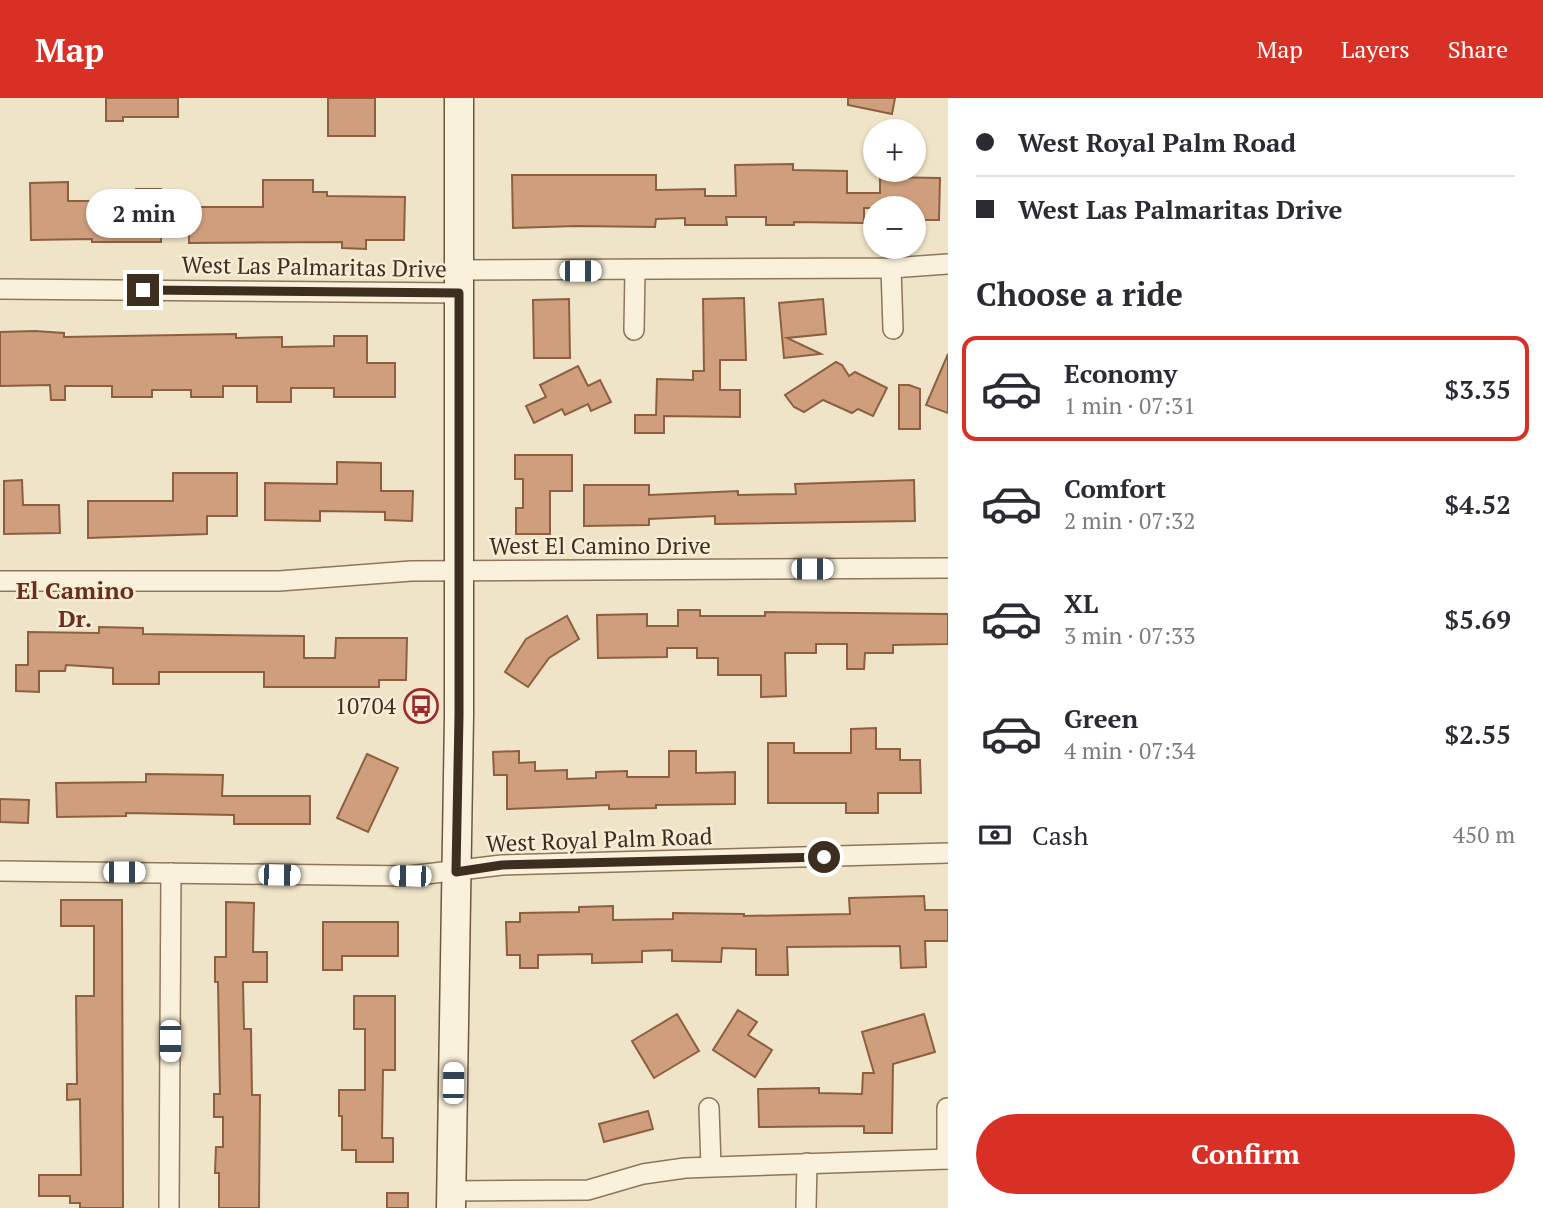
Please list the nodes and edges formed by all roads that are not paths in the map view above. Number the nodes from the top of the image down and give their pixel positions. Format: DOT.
graph roads {
  1 [pos="459,98"];
  2 [pos="948,264"];
  3 [pos="891,268"];
  4 [pos="635,270"];
  5 [pos="459,282"];
  6 [pos="0,289"];
  7 [pos="892,329"];
  8 [pos="634,330"];
  9 [pos="948,568"];
  10 [pos="458,572"];
  11 [pos="0,581"];
  12 [pos="948,853"];
  13 [pos="0,871"];
  14 [pos="456,872"];
  15 [pos="171,873"];
  16 [pos="709,1108"];
  17 [pos="947,1108"];
  18 [pos="947,1159"];
  19 [pos="807,1163"];
  20 [pos="711,1166"];
  21 [pos="451,1200"];
  22 [pos="169,1208"];
  23 [pos="806,1208"];
  1 -- 5 [label="main road"];
  2 -- 3 [label="street, West Las Palmaritas Drive"];
  3 -- 4 [label="street, West Las Palmaritas Drive"];
  3 -- 7 [label="street"];
  4 -- 5 [label="street, West Las Palmaritas Drive"];
  4 -- 8 [label="street"];
  5 -- 6 [label="street, West Las Palmaritas Drive"];
  5 -- 10 [label="main road"];
  9 -- 10 [label="street, West El Camino Drive"];
  10 -- 11 [label="street, West El Camino Drive"];
  10 -- 14 [label="main road"];
  12 -- 14 [label="street, West Royal Palm Road"];
  13 -- 15 [label="street, West Royal Palm Road"];
  14 -- 15 [label="street, West Royal Palm Road"];
  14 -- 21 [label="main road"];
  15 -- 22 [label="street"];
  16 -- 20 [label="street"];
  17 -- 18 [label="street"];
  18 -- 19 [label="street"];
  19 -- 20 [label="street"];
  19 -- 23 [label="street"];
  20 -- 21 [label="street"];
}
